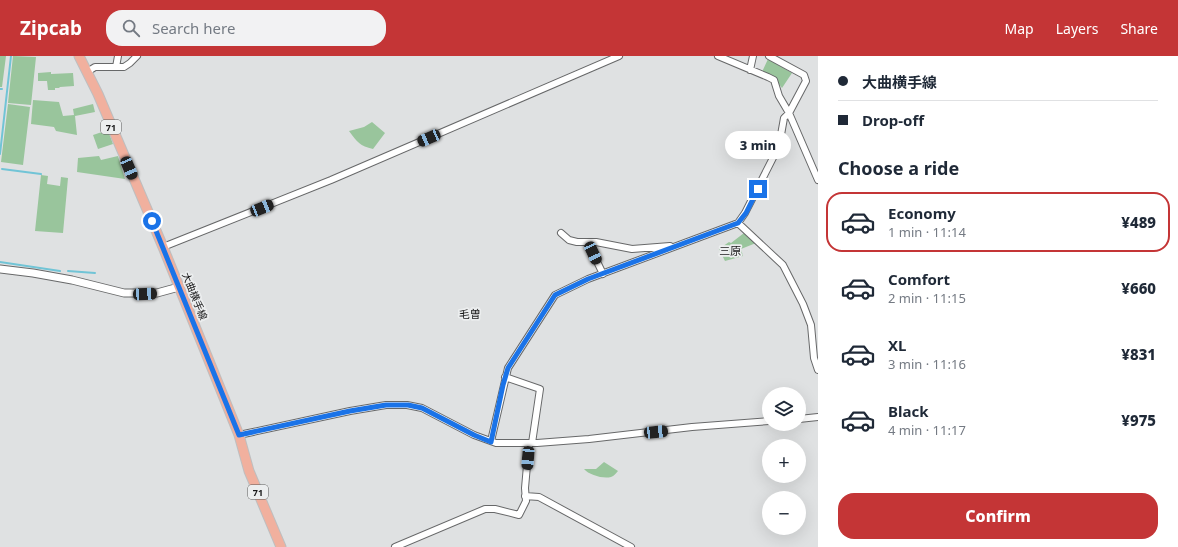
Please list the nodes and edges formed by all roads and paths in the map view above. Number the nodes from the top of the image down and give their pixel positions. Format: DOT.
graph roads {
  1 [pos="79,56"];
  2 [pos="118,56"];
  3 [pos="137,56"];
  4 [pos="620,56"];
  5 [pos="718,56"];
  6 [pos="753,56"];
  7 [pos="769,56"];
  8 [pos="116,67"];
  9 [pos="750,70"];
  10 [pos="87,72"];
  11 [pos="788,113"];
  12 [pos="818,180"];
  13 [pos="738,223"];
  14 [pos="561,234"];
  15 [pos="588,243"];
  16 [pos="678,246"];
  17 [pos="163,247"];
  18 [pos="0,269"];
  19 [pos="603,274"];
  20 [pos="179,287"];
  21 [pos="818,322"];
  22 [pos="811,325"];
  23 [pos="818,370"];
  24 [pos="505,377"];
  25 [pos="818,417"];
  26 [pos="806,418"];
  27 [pos="762,422"];
  28 [pos="239,435"];
  29 [pos="491,442"];
  30 [pos="530,443"];
  31 [pos="525,496"];
  32 [pos="281,547"];
  33 [pos="395,547"];
  34 [pos="631,547"];
  1 -- 10 [label="main road, 大曲横手線 / 71"];
  2 -- 8 [label="street"];
  3 -- 8 [label="street"];
  4 -- 17 [label="street"];
  5 -- 9 [label="street"];
  6 -- 9 [label="street"];
  7 -- 11 [label="street"];
  8 -- 10 [label="street"];
  9 -- 11 [label="street"];
  10 -- 17 [label="main road, 大曲横手線 / 71"];
  11 -- 12 [label="street"];
  11 -- 13 [label="street"];
  13 -- 16 [label="street"];
  13 -- 22 [label="street"];
  14 -- 15 [label="street"];
  15 -- 16 [label="street"];
  15 -- 19 [label="street"];
  16 -- 19 [label="street"];
  17 -- 20 [label="main road, 大曲横手線 / 71"];
  18 -- 20 [label="street"];
  19 -- 24 [label="street"];
  20 -- 28 [label="main road, 大曲横手線 / 71"];
  21 -- 22 [label="street"];
  22 -- 23 [label="street"];
  24 -- 29 [label="street"];
  24 -- 30 [label="street"];
  25 -- 26 [label="street"];
  27 -- 30 [label="street"];
  28 -- 29 [label="street"];
  28 -- 32 [label="main road, 大曲横手線 / 71"];
  29 -- 30 [label="street"];
  30 -- 31 [label="street"];
  31 -- 33 [label="street"];
  31 -- 34 [label="street"];
}
